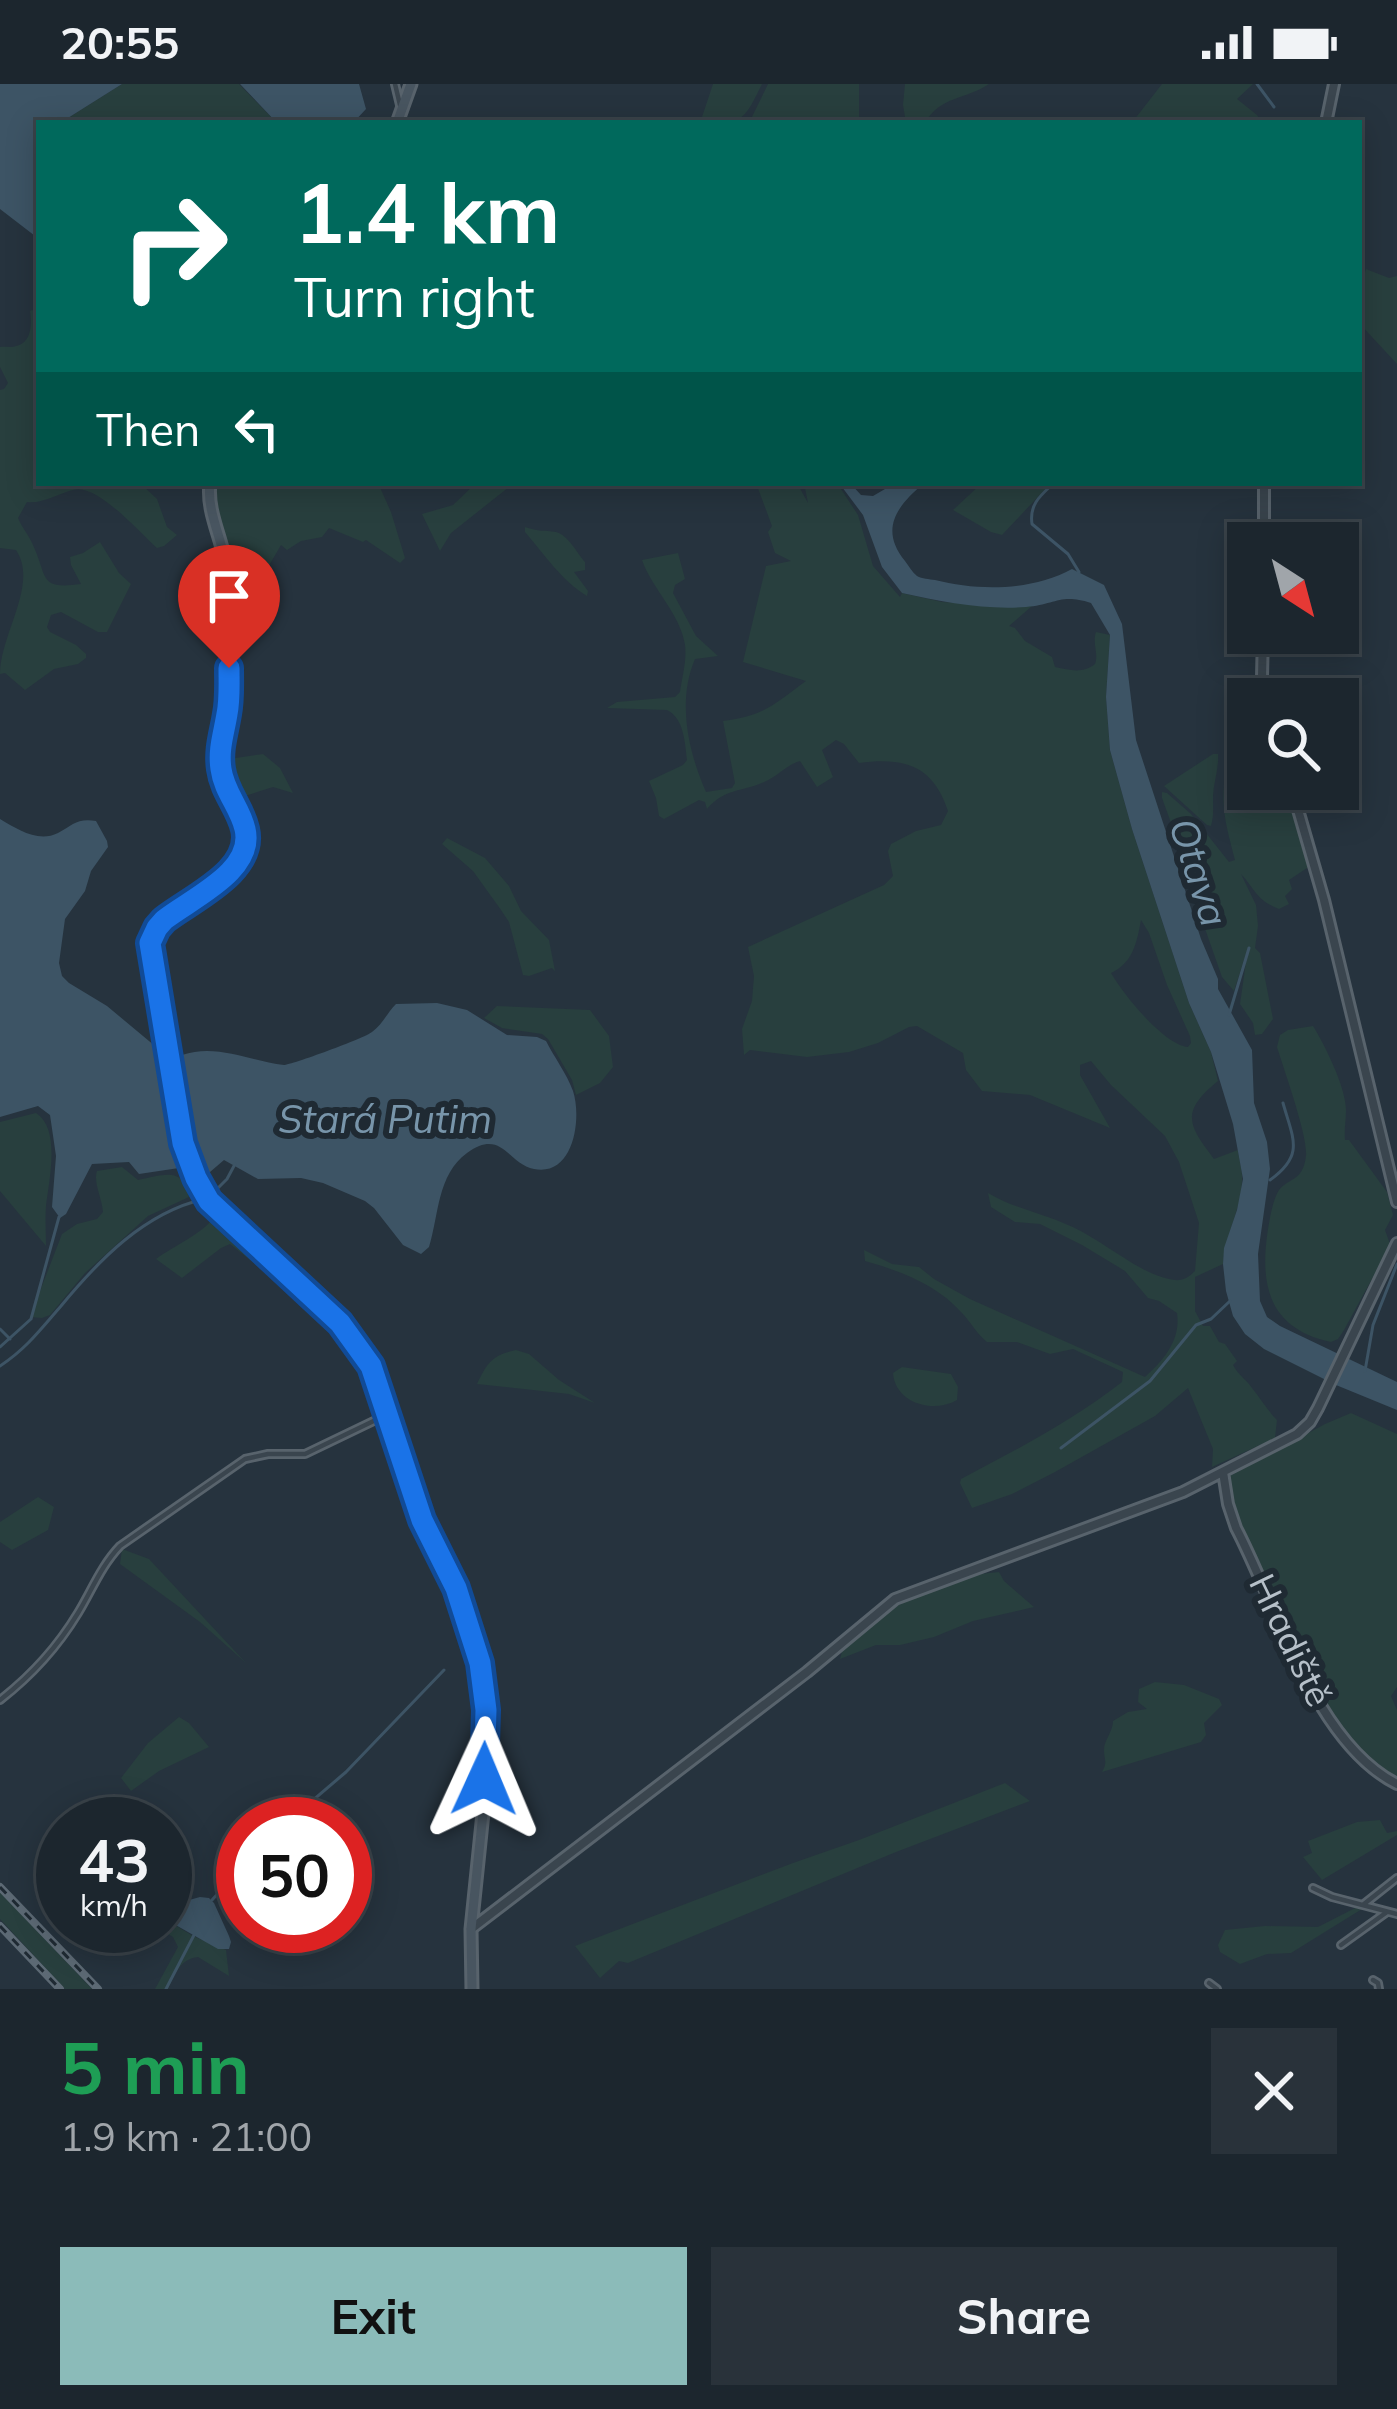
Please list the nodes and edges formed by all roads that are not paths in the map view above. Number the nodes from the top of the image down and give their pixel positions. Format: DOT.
graph roads {
  1 [pos="395,84"];
  2 [pos="410,84"];
  3 [pos="1334,84"];
  4 [pos="401,111"];
  5 [pos="398,120"];
  6 [pos="1327,120"];
  7 [pos="210,486"];
  8 [pos="1264,486"];
  9 [pos="1264,522"];
  10 [pos="1298,810"];
  11 [pos="1397,1202"];
  12 [pos="1397,1243"];
  13 [pos="386,1415"];
  14 [pos="1223,1472"];
  15 [pos="0,1700"];
  16 [pos="1397,1784"];
  17 [pos="1397,1878"];
  18 [pos="1313,1888"];
  19 [pos="1363,1904"];
  20 [pos="1387,1912"];
  21 [pos="1397,1914"];
  22 [pos="478,1917"];
  23 [pos="1341,1945"];
  24 [pos="1209,1983"];
  25 [pos="472,1989"];
  26 [pos="1217,1989"];
  1 -- 2 [label="street"];
  1 -- 4 [label="street"];
  2 -- 4 [label="main road"];
  3 -- 6 [label="street"];
  4 -- 5 [label="main road"];
  7 -- 13 [label="main road"];
  8 -- 9 [label="street"];
  10 -- 11 [label="street"];
  12 -- 14 [label="street"];
  13 -- 15 [label="street"];
  13 -- 22 [label="main road"];
  14 -- 16 [label="street, Hradiště"];
  14 -- 22 [label="street"];
  17 -- 19 [label="street"];
  18 -- 19 [label="street"];
  19 -- 20 [label="street"];
  20 -- 21 [label="street"];
  20 -- 23 [label="street"];
  22 -- 25 [label="main road"];
  24 -- 26 [label="street"];
}
